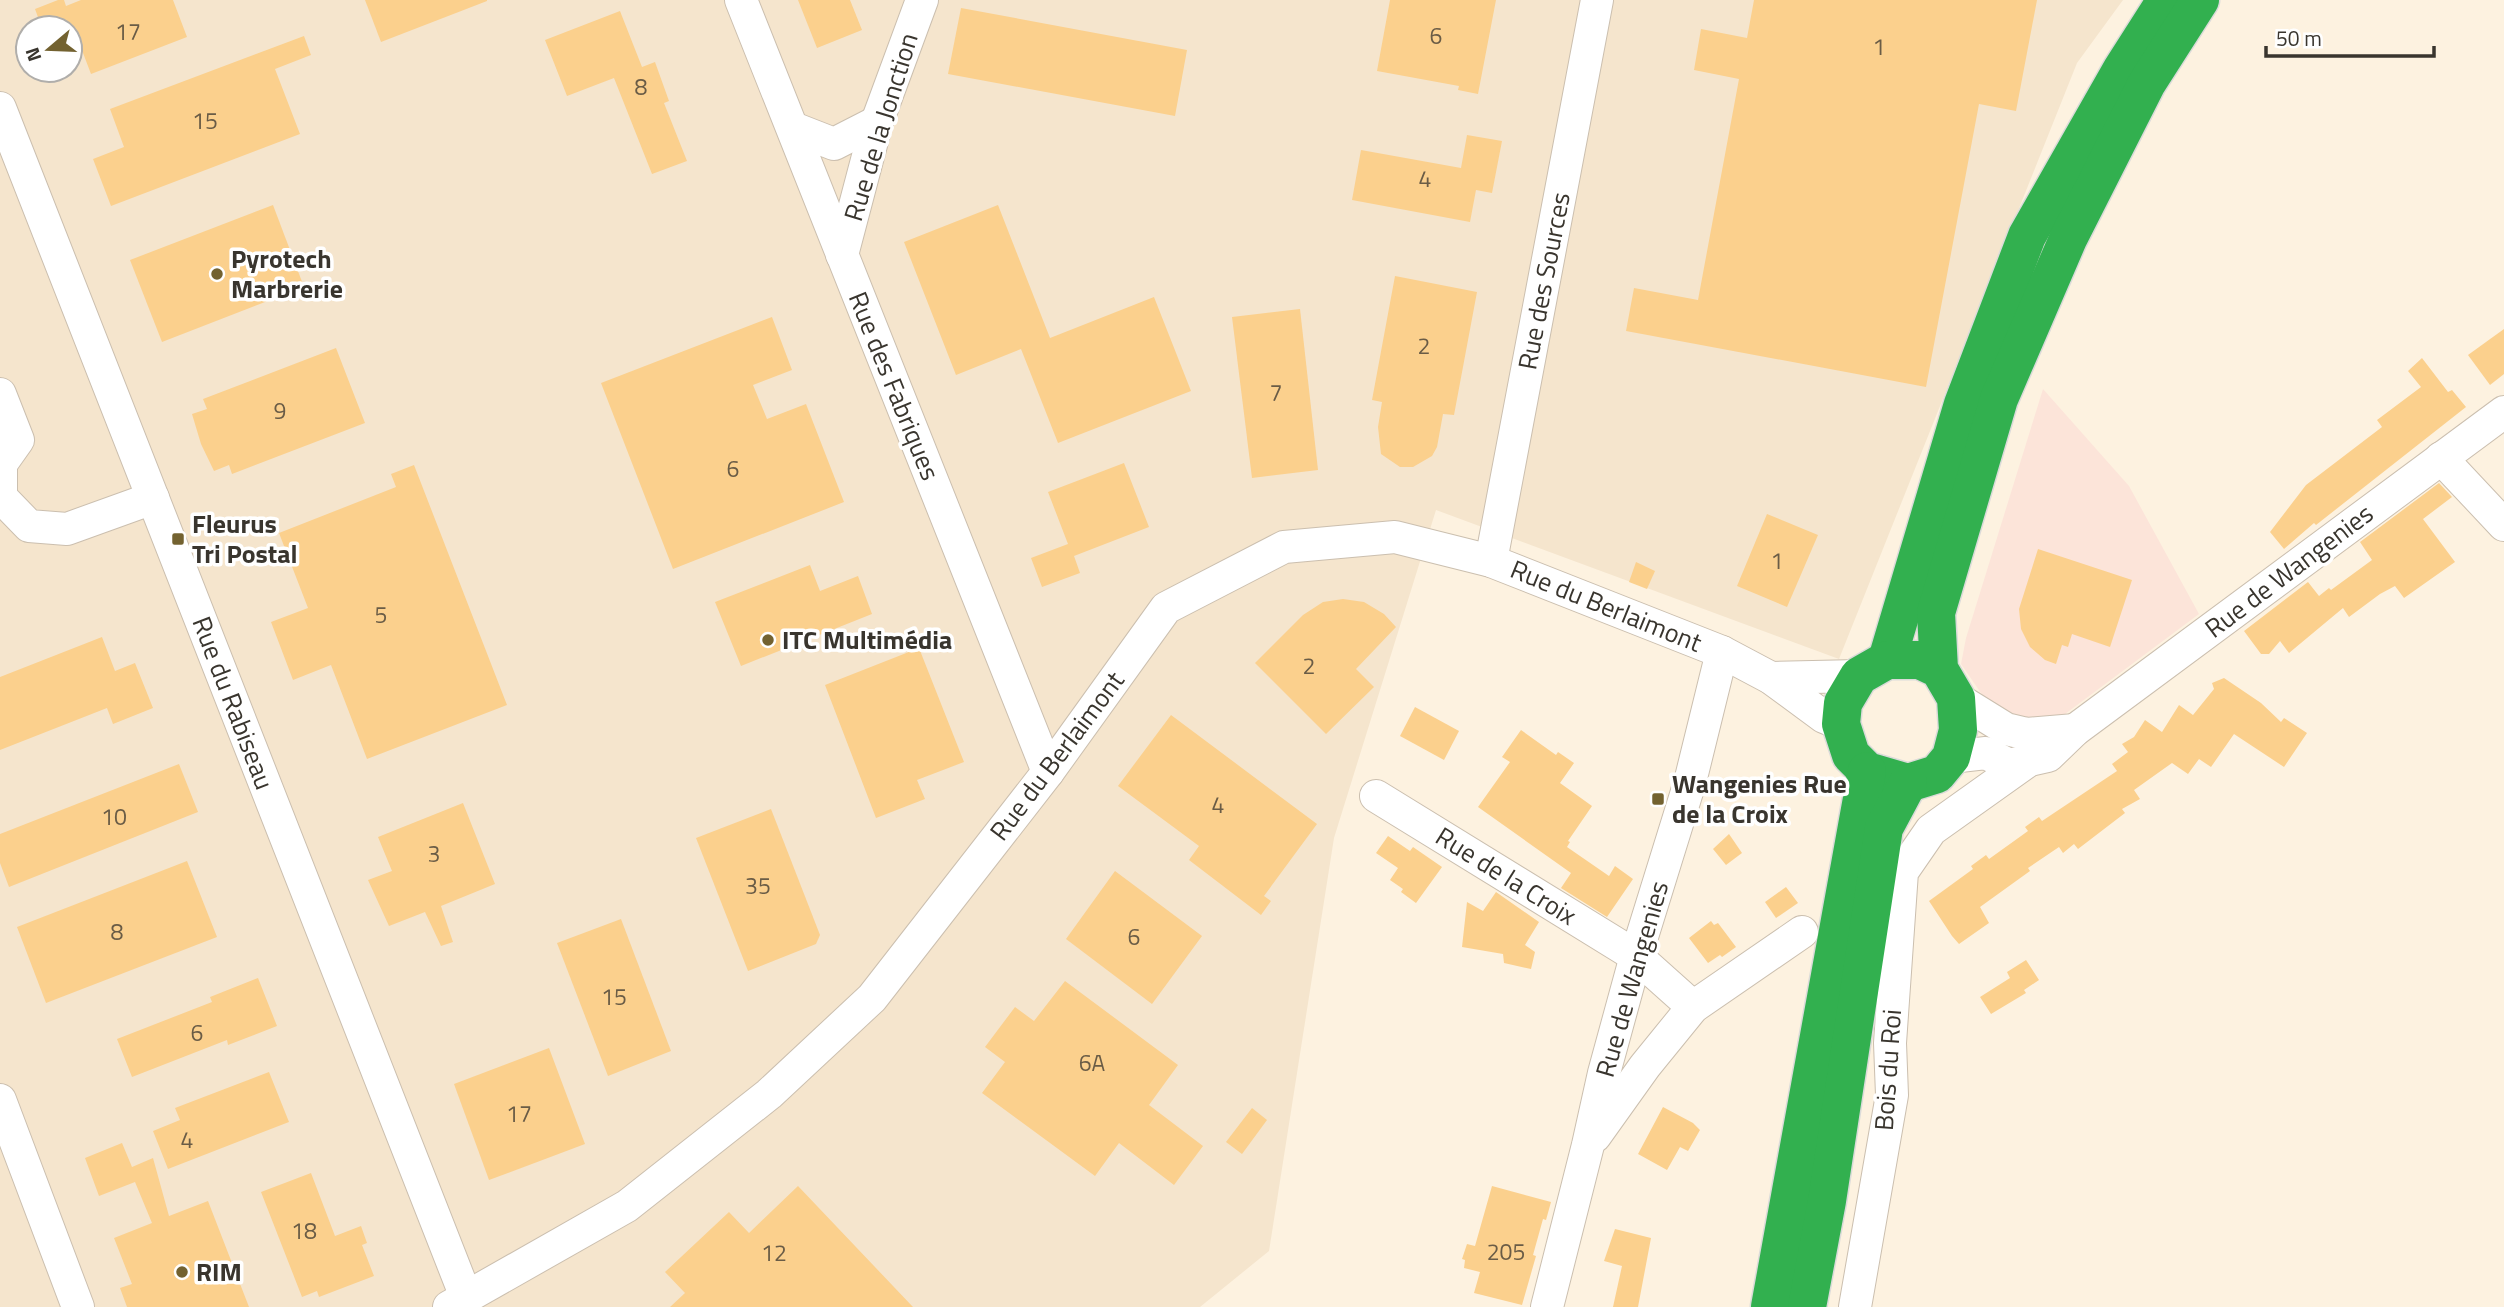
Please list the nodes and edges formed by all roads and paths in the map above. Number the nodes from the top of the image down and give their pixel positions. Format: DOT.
graph roads {
  1 [pos="741,0"];
  2 [pos="922,0"];
  3 [pos="1597,0"];
  4 [pos="2166,0"];
  5 [pos="2200,0"];
  6 [pos="0,108"];
  7 [pos="877,122"];
  8 [pos="793,128"];
  9 [pos="842,255"];
  10 [pos="0,394"];
  11 [pos="2504,412"];
  12 [pos="2441,458"];
  13 [pos="0,464"];
  14 [pos="153,498"];
  15 [pos="2504,525"];
  16 [pos="1492,561"];
  17 [pos="1723,652"];
  18 [pos="1873,668"];
  19 [pos="1771,678"];
  20 [pos="1948,684"];
  21 [pos="1841,724"];
  22 [pos="2060,731"];
  23 [pos="1951,757"];
  24 [pos="2030,760"];
  25 [pos="1867,771"];
  26 [pos="1048,772"];
  27 [pos="1908,783"];
  28 [pos="1376,796"];
  29 [pos="1902,873"];
  30 [pos="1802,932"];
  31 [pos="1636,956"];
  32 [pos="1693,1007"];
  33 [pos="0,1100"];
  34 [pos="1588,1145"];
  35 [pos="458,1302"];
  36 [pos="79,1307"];
  37 [pos="1547,1307"];
  38 [pos="1770,1307"];
  39 [pos="1807,1307"];
  40 [pos="1854,1307"];
  1 -- 8 [label="street, Rue des Fabriques"];
  2 -- 7 [label="street, Rue de la Jonction"];
  3 -- 16 [label="street, Rue des Sources"];
  4 -- 18 [label="highway"];
  5 -- 20 [label="highway"];
  6 -- 14 [label="street, Rue du Rabiseau"];
  7 -- 8 [label="street"];
  7 -- 9 [label="street, Rue de la Jonction"];
  8 -- 9 [label="street, Rue des Fabriques"];
  9 -- 26 [label="street, Rue des Fabriques"];
  10 -- 13 [label="street"];
  11 -- 12 [label="street, Rue de Wangenies"];
  12 -- 15 [label="street"];
  12 -- 22 [label="street, Rue de Wangenies"];
  13 -- 14 [label="street"];
  14 -- 35 [label="street, Rue du Rabiseau"];
  16 -- 17 [label="street, Rue du Berlaimont"];
  16 -- 26 [label="street, Rue du Berlaimont"];
  17 -- 19 [label="street, Rue du Berlaimont"];
  17 -- 31 [label="street, Rue de Wangenies"];
  18 -- 19 [label="street, Rue du Berlaimont"];
  18 -- 20 [label="highway"];
  18 -- 21 [label="highway"];
  19 -- 21 [label="street, Rue du Berlaimont"];
  20 -- 22 [label="street"];
  20 -- 23 [label="highway"];
  21 -- 25 [label="highway"];
  22 -- 24 [label="street, Rue de Wangenies"];
  23 -- 24 [label="street, Rue de Wangenies"];
  23 -- 27 [label="highway"];
  24 -- 29 [label="street, Rue de Wangenies"];
  25 -- 27 [label="highway"];
  25 -- 38 [label="highway"];
  26 -- 35 [label="street, Rue du Berlaimont"];
  27 -- 39 [label="highway"];
  28 -- 31 [label="street, Rue de la Croix"];
  29 -- 40 [label="street, Bois du Roi"];
  30 -- 32 [label="street"];
  31 -- 32 [label="street, Rue de la Croix"];
  31 -- 34 [label="street, Rue de Wangenies"];
  32 -- 34 [label="street"];
  33 -- 36 [label="street"];
  34 -- 37 [label="street, Rue de Wangenies"];
}
